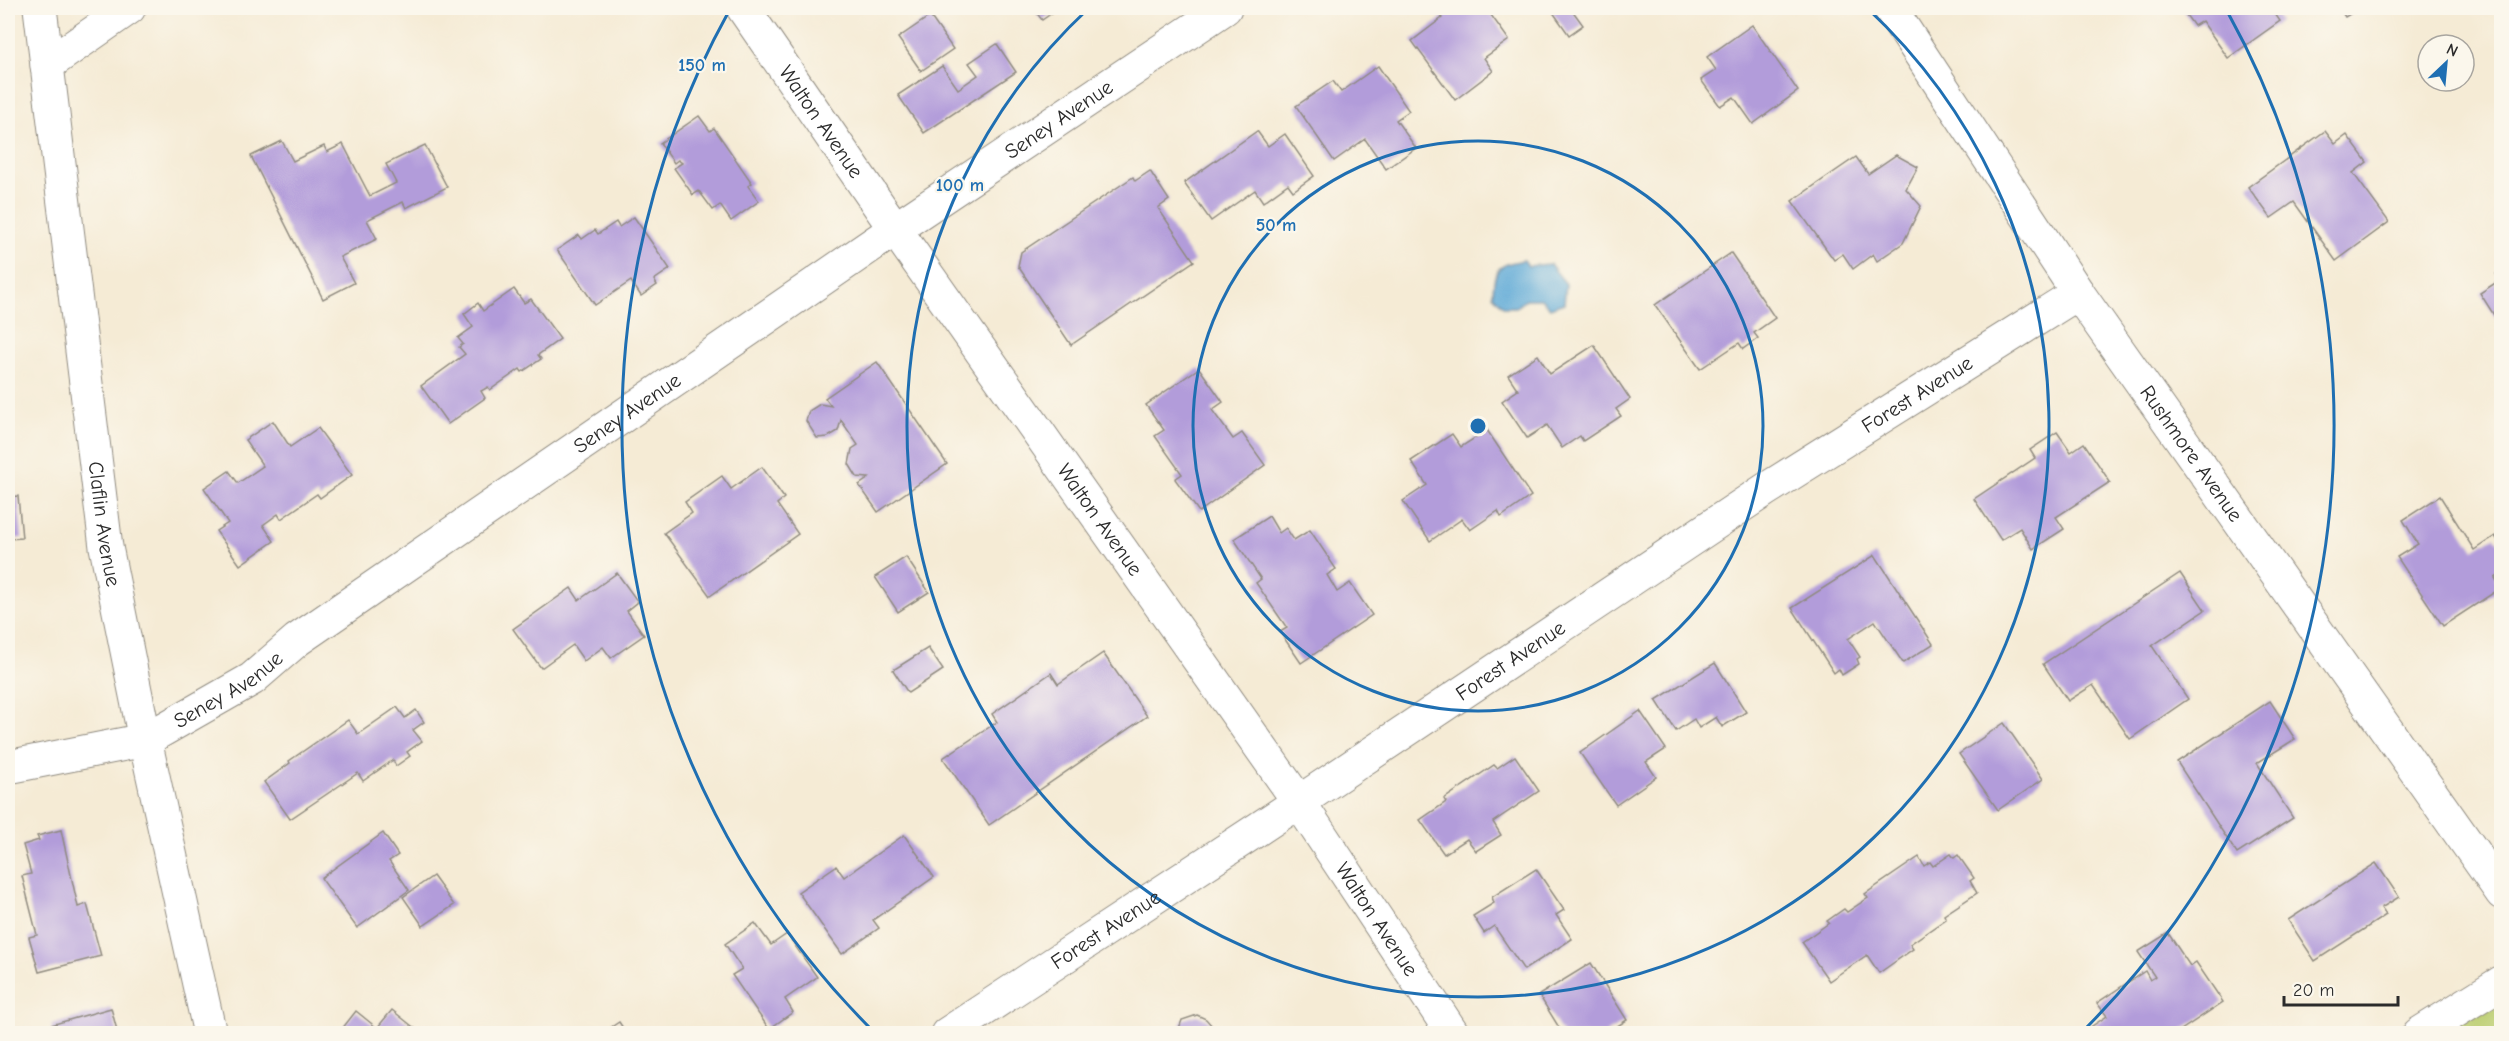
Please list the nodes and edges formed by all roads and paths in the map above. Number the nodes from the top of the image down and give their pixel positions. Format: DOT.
graph roads {
  1 [pos="40,8"];
  2 [pos="129,8"];
  3 [pos="743,8"];
  4 [pos="1225,8"];
  5 [pos="1890,8"];
  6 [pos="47,65"];
  7 [pos="895,229"];
  8 [pos="2079,293"];
  9 [pos="145,740"];
  10 [pos="8,767"];
  11 [pos="1299,802"];
  12 [pos="2502,893"];
  13 [pos="2502,982"];
  14 [pos="210,1034"];
  15 [pos="947,1034"];
  16 [pos="1453,1034"];
  17 [pos="2419,1034"];
  1 -- 6 [label="street, Claflin Avenue"];
  2 -- 6 [label="street"];
  3 -- 7 [label="street, Walton Avenue"];
  4 -- 7 [label="street, Seney Avenue"];
  5 -- 8 [label="street, Rushmore Avenue"];
  6 -- 9 [label="street, Claflin Avenue"];
  7 -- 9 [label="street, Seney Avenue"];
  7 -- 11 [label="street, Walton Avenue"];
  8 -- 11 [label="street, Forest Avenue"];
  8 -- 12 [label="street, Rushmore Avenue"];
  9 -- 10 [label="street, Seney Avenue"];
  9 -- 14 [label="street, Claflin Avenue"];
  11 -- 15 [label="street, Forest Avenue"];
  11 -- 16 [label="street, Walton Avenue"];
  13 -- 17 [label="street"];
}
